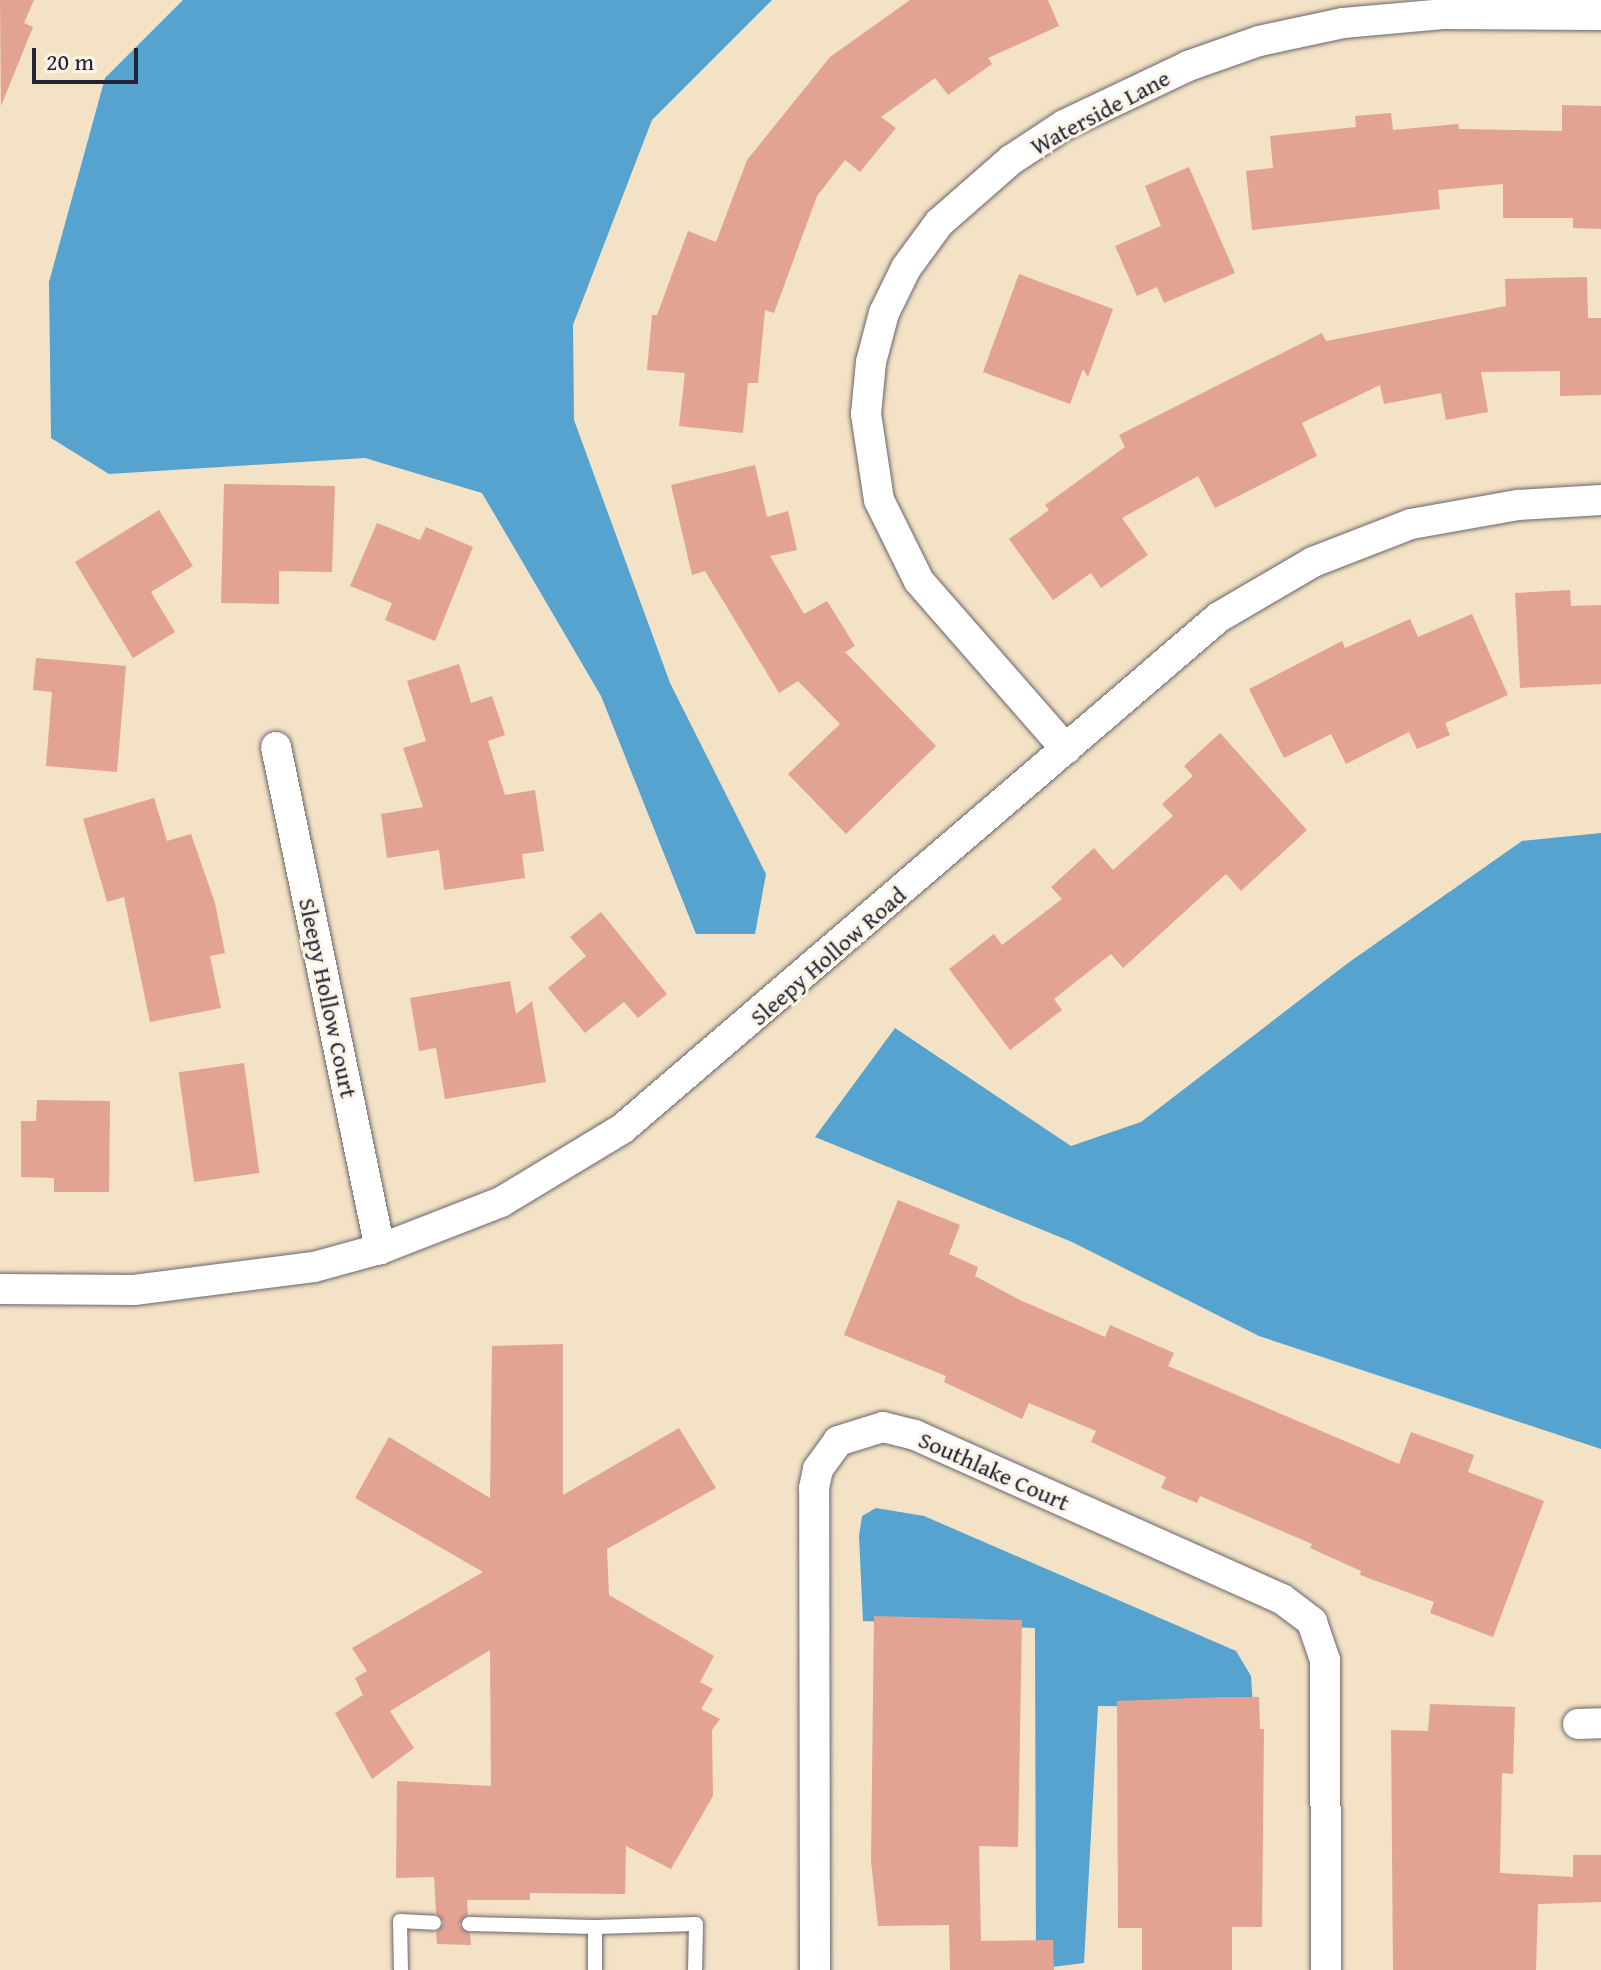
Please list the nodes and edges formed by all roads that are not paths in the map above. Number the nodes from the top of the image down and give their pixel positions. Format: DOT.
graph roads {
  1 [pos="1601,15"];
  2 [pos="1601,500"];
  3 [pos="276,747"];
  4 [pos="1066,749"];
  5 [pos="380,1249"];
  6 [pos="0,1289"];
  7 [pos="434,1923"];
  8 [pos="469,1924"];
  9 [pos="595,1927"];
  10 [pos="401,1970"];
  11 [pos="595,1970"];
  12 [pos="695,1970"];
  13 [pos="815,1970"];
  14 [pos="1326,1970"];
  1 -- 4 [label="street, Waterside Lane"];
  2 -- 4 [label="street, Sleepy Hollow Road"];
  3 -- 5 [label="street, Sleepy Hollow Court"];
  4 -- 5 [label="street, Sleepy Hollow Road"];
  5 -- 6 [label="street, Sleepy Hollow Road"];
  7 -- 10 [label="lane"];
  8 -- 9 [label="lane"];
  9 -- 11 [label="lane"];
  9 -- 12 [label="lane"];
  13 -- 14 [label="street, Southlake Court"];
}
